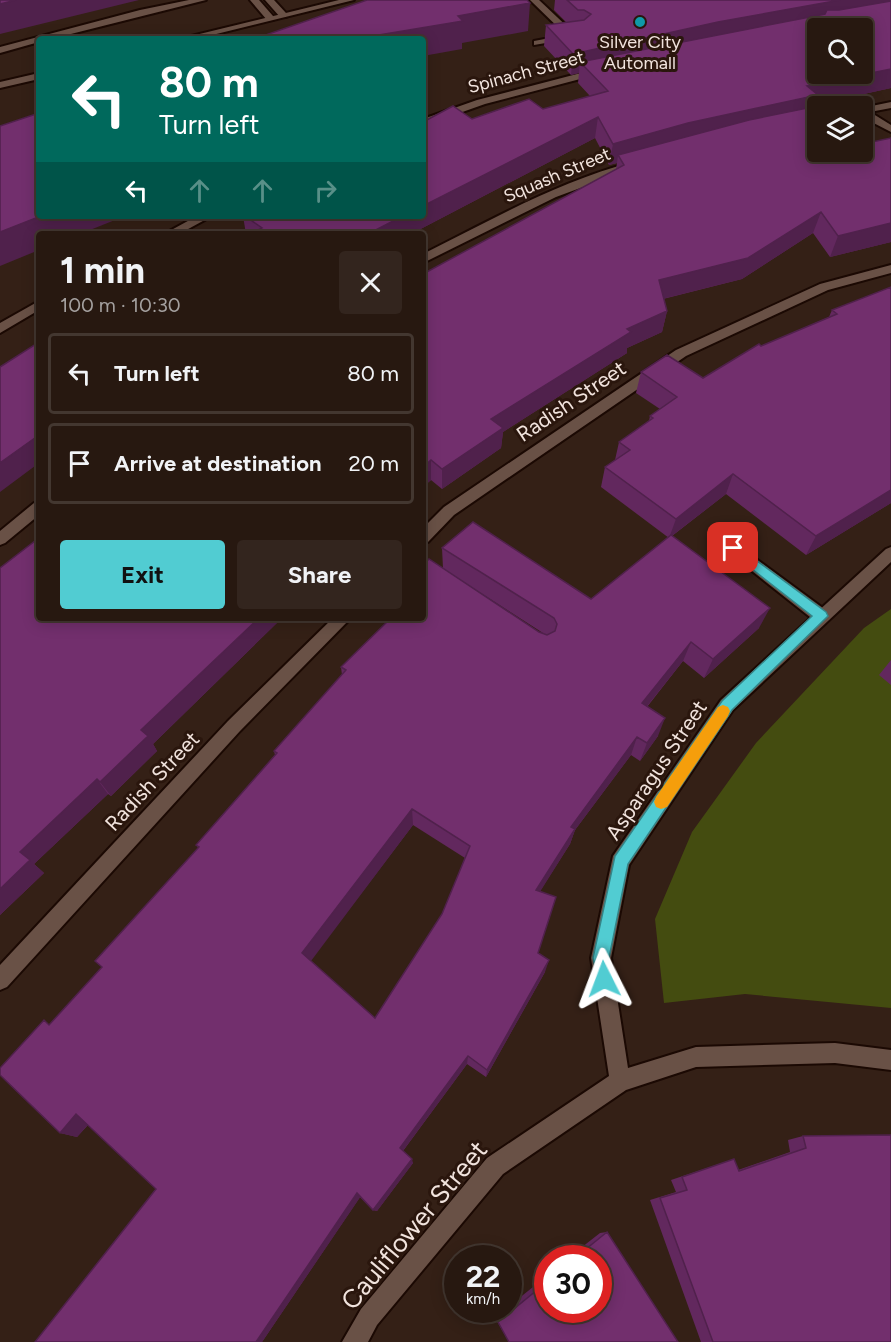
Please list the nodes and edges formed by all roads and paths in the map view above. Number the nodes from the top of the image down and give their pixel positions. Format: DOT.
graph roads {
  1 [pos="202,0"];
  2 [pos="254,0"];
  3 [pos="269,0"];
  4 [pos="350,0"];
  5 [pos="534,0"];
  6 [pos="546,0"];
  7 [pos="283,15"];
  8 [pos="270,18"];
  9 [pos="556,19"];
  10 [pos="584,34"];
  11 [pos="51,36"];
  12 [pos="196,36"];
  13 [pos="572,36"];
  14 [pos="36,40"];
  15 [pos="537,43"];
  16 [pos="0,50"];
  17 [pos="608,69"];
  18 [pos="36,77"];
  19 [pos="0,85"];
  20 [pos="891,105"];
  21 [pos="873,109"];
  22 [pos="873,118"];
  23 [pos="426,122"];
  24 [pos="891,129"];
  25 [pos="641,163"];
  26 [pos="200,219"];
  27 [pos="176,231"];
  28 [pos="426,257"];
  29 [pos="891,269"];
  30 [pos="36,307"];
  31 [pos="0,329"];
  32 [pos="36,509"];
  33 [pos="426,535"];
  34 [pos="0,539"];
  35 [pos="733,548"];
  36 [pos="891,553"];
  37 [pos="821,616"];
  38 [pos="340,621"];
  39 [pos="0,980"];
  40 [pos="891,1060"];
  41 [pos="620,1081"];
  42 [pos="354,1342"];
  1 -- 11 [label="street"];
  2 -- 8 [label="street"];
  3 -- 7 [label="street"];
  4 -- 7 [label="street"];
  5 -- 9 [label="street"];
  6 -- 9 [label="street"];
  7 -- 8 [label="street"];
  8 -- 12 [label="street"];
  9 -- 13 [label="street"];
  10 -- 13 [label="street"];
  13 -- 15 [label="street"];
  14 -- 16 [label="street"];
  17 -- 23 [label="street, Spinach Street"];
  18 -- 19 [label="street"];
  20 -- 21 [label="street"];
  22 -- 24 [label="street"];
  25 -- 28 [label="street, Squash Street"];
  26 -- 27 [label="street"];
  29 -- 33 [label="street, Radish Street"];
  30 -- 31 [label="street"];
  32 -- 34 [label="street"];
  35 -- 37 [label="street"];
  36 -- 37 [label="street, Asparagus Street"];
  37 -- 41 [label="street, Asparagus Street"];
  38 -- 39 [label="street, Radish Street"];
  40 -- 41 [label="street, Cauliflower Street"];
  41 -- 42 [label="street, Cauliflower Street"];
}
